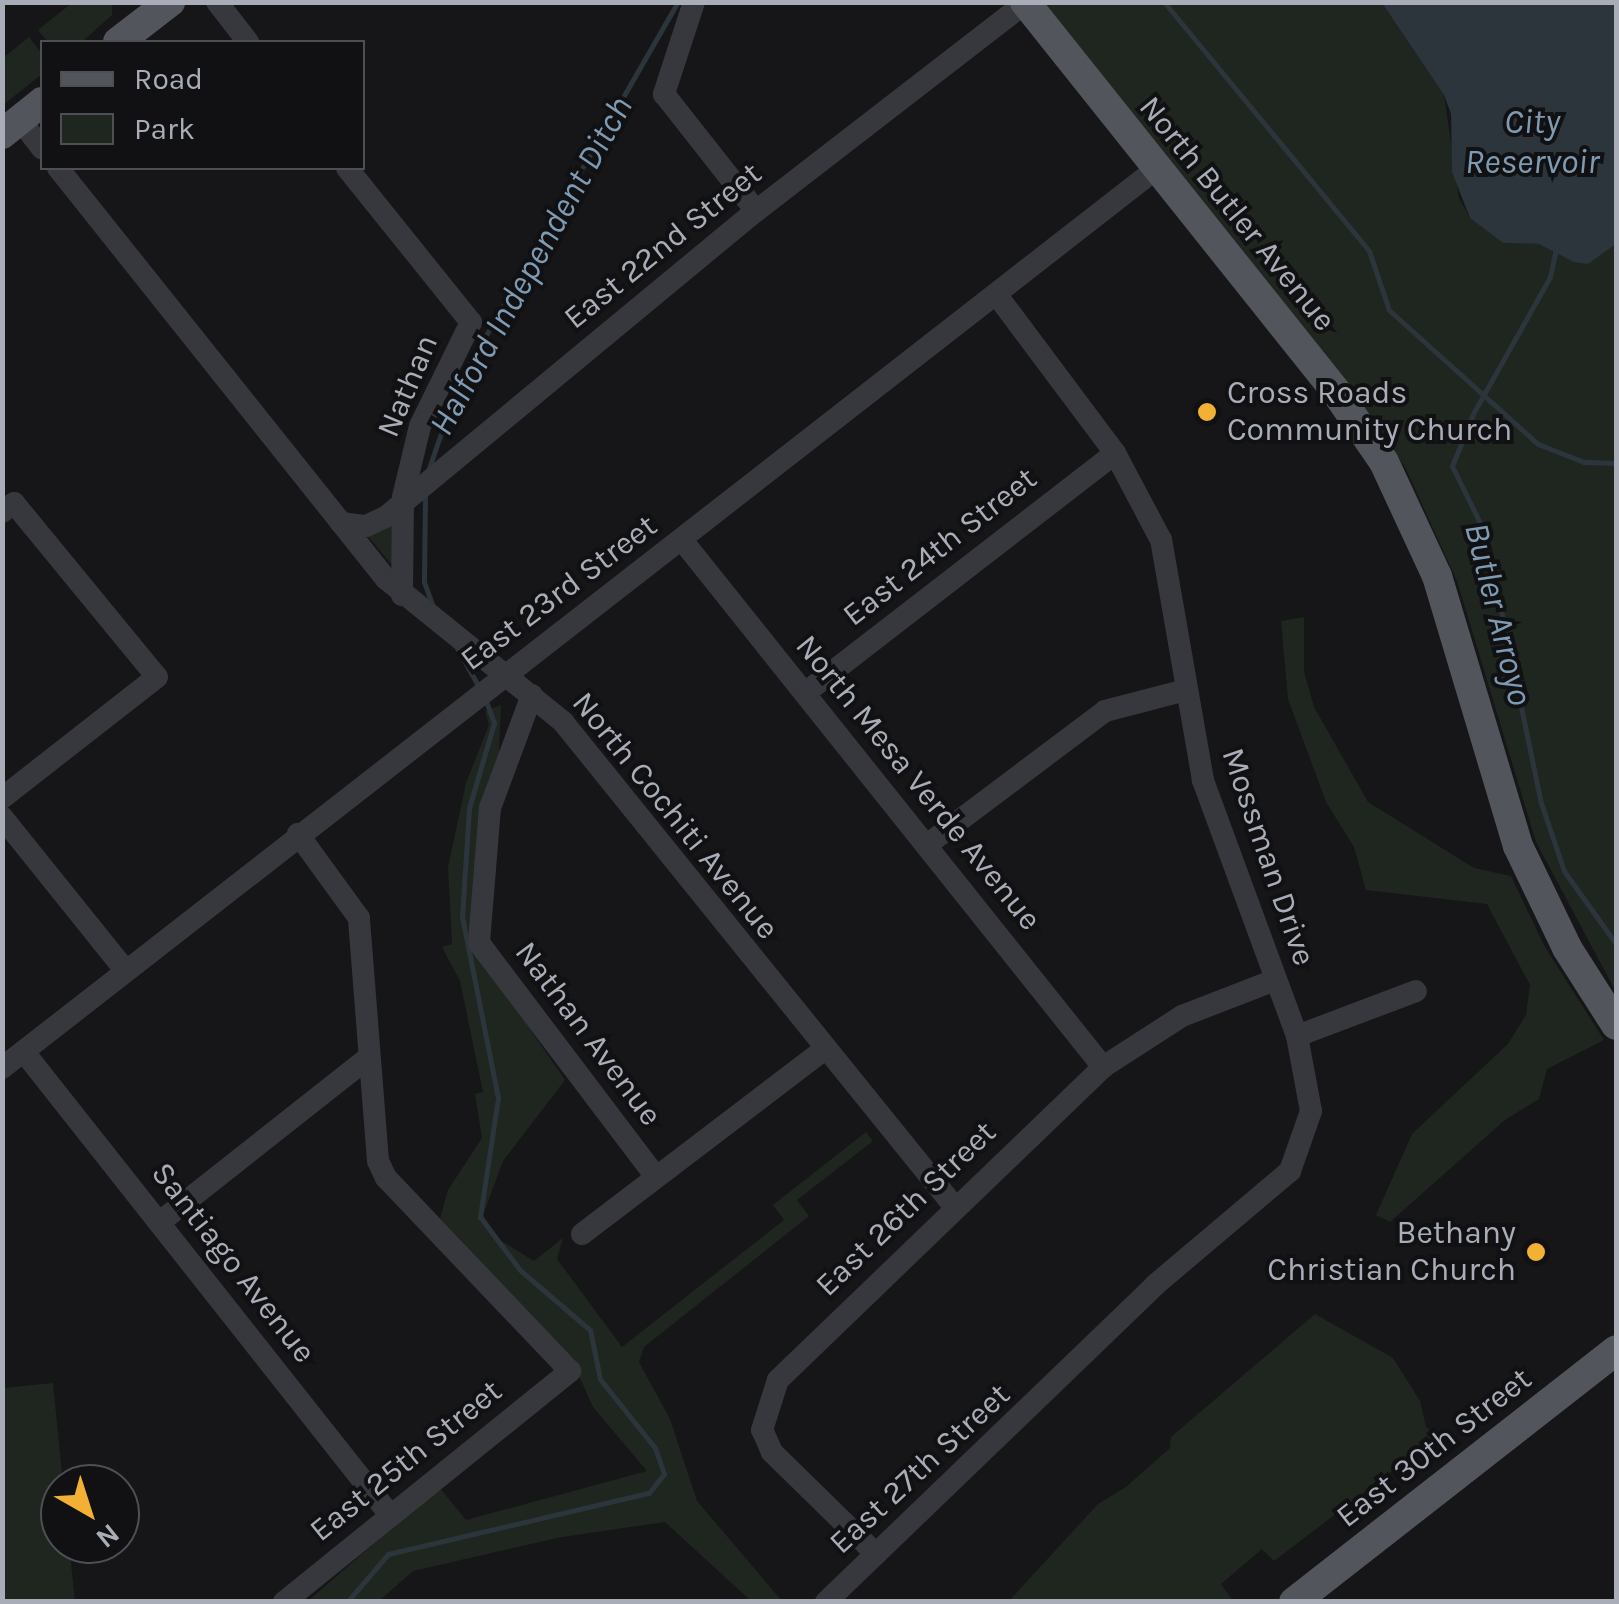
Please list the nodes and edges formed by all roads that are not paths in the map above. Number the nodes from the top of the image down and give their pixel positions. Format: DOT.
graph roads {
  1 [pos="217,2"];
  2 [pos="694,2"];
  3 [pos="1025,3"];
  4 [pos="149,8"];
  5 [pos="120,40"];
  6 [pos="246,40"];
  7 [pos="22,119"];
  8 [pos="40,145"];
  9 [pos="1156,169"];
  10 [pos="60,170"];
  11 [pos="349,170"];
  12 [pos="756,211"];
  13 [pos="997,295"];
  14 [pos="1115,453"];
  15 [pos="403,497"];
  16 [pos="2,512"];
  17 [pos="341,523"];
  18 [pos="682,540"];
  19 [pos="402,595"];
  20 [pos="506,674"];
  21 [pos="1182,691"];
  22 [pos="805,693"];
  23 [pos="532,695"];
  24 [pos="2,798"];
  25 [pos="2,817"];
  26 [pos="298,834"];
  27 [pos="928,844"];
  28 [pos="126,970"];
  29 [pos="1275,980"];
  30 [pos="1416,991"];
  31 [pos="1616,1026"];
  32 [pos="1298,1036"];
  33 [pos="822,1050"];
  34 [pos="24,1052"];
  35 [pos="368,1058"];
  36 [pos="1103,1066"];
  37 [pos="2,1068"];
  38 [pos="656,1177"];
  39 [pos="952,1206"];
  40 [pos="160,1222"];
  41 [pos="582,1234"];
  42 [pos="1616,1350"];
  43 [pos="1058,1384"];
  44 [pos="390,1515"];
  45 [pos="876,1554"];
  46 [pos="284,1602"];
  47 [pos="826,1602"];
  48 [pos="1294,1602"];
  1 -- 6 [label="street"];
  2 -- 12 [label="street"];
  3 -- 9 [label="main road, North Butler Avenue"];
  3 -- 12 [label="street, East 22nd Street"];
  4 -- 5 [label="main road"];
  7 -- 8 [label="street"];
  9 -- 13 [label="street, East 23rd Street"];
  9 -- 31 [label="main road, North Butler Avenue"];
  10 -- 17 [label="street, North Cochiti Avenue"];
  11 -- 15 [label="street, Nathan"];
  12 -- 15 [label="street, East 22nd Street"];
  13 -- 14 [label="street, Mossman Drive"];
  13 -- 18 [label="street, East 23rd Street"];
  14 -- 21 [label="street, Mossman Drive"];
  14 -- 22 [label="street, East 24th Street"];
  15 -- 17 [label="street, East 22nd Street"];
  15 -- 19 [label="street, Nathan"];
  16 -- 24 [label="street"];
  17 -- 19 [label="street, North Cochiti Avenue"];
  18 -- 20 [label="street, East 23rd Street"];
  18 -- 22 [label="street, North Mesa Verde Avenue"];
  19 -- 20 [label="street, North Cochiti Avenue"];
  20 -- 23 [label="street, North Cochiti Avenue"];
  20 -- 26 [label="street, East 23rd Street"];
  21 -- 27 [label="street"];
  21 -- 29 [label="street, Mossman Drive"];
  22 -- 27 [label="street, North Mesa Verde Avenue"];
  23 -- 33 [label="street, North Cochiti Avenue"];
  23 -- 38 [label="street, Nathan Avenue"];
  25 -- 28 [label="street"];
  26 -- 28 [label="street, East 23rd Street"];
  26 -- 35 [label="street"];
  27 -- 36 [label="street, North Mesa Verde Avenue"];
  28 -- 34 [label="street, East 23rd Street"];
  29 -- 32 [label="street, Mossman Drive"];
  29 -- 36 [label="street, East 26th Street"];
  30 -- 32 [label="street"];
  32 -- 43 [label="street, Mossman Drive"];
  33 -- 38 [label="street"];
  33 -- 39 [label="street, North Cochiti Avenue"];
  34 -- 37 [label="street, East 23rd Street"];
  34 -- 40 [label="street, Santiago Avenue"];
  35 -- 40 [label="street"];
  35 -- 44 [label="street, East 25th Street"];
  36 -- 39 [label="street, East 26th Street"];
  38 -- 41 [label="street"];
  39 -- 45 [label="street, East 26th Street"];
  40 -- 44 [label="street, Santiago Avenue"];
  42 -- 48 [label="main road, East 30th Street"];
  43 -- 45 [label="street, East 27th Street"];
  44 -- 46 [label="street, East 25th Street"];
  45 -- 47 [label="street, East 27th Street"];
}
